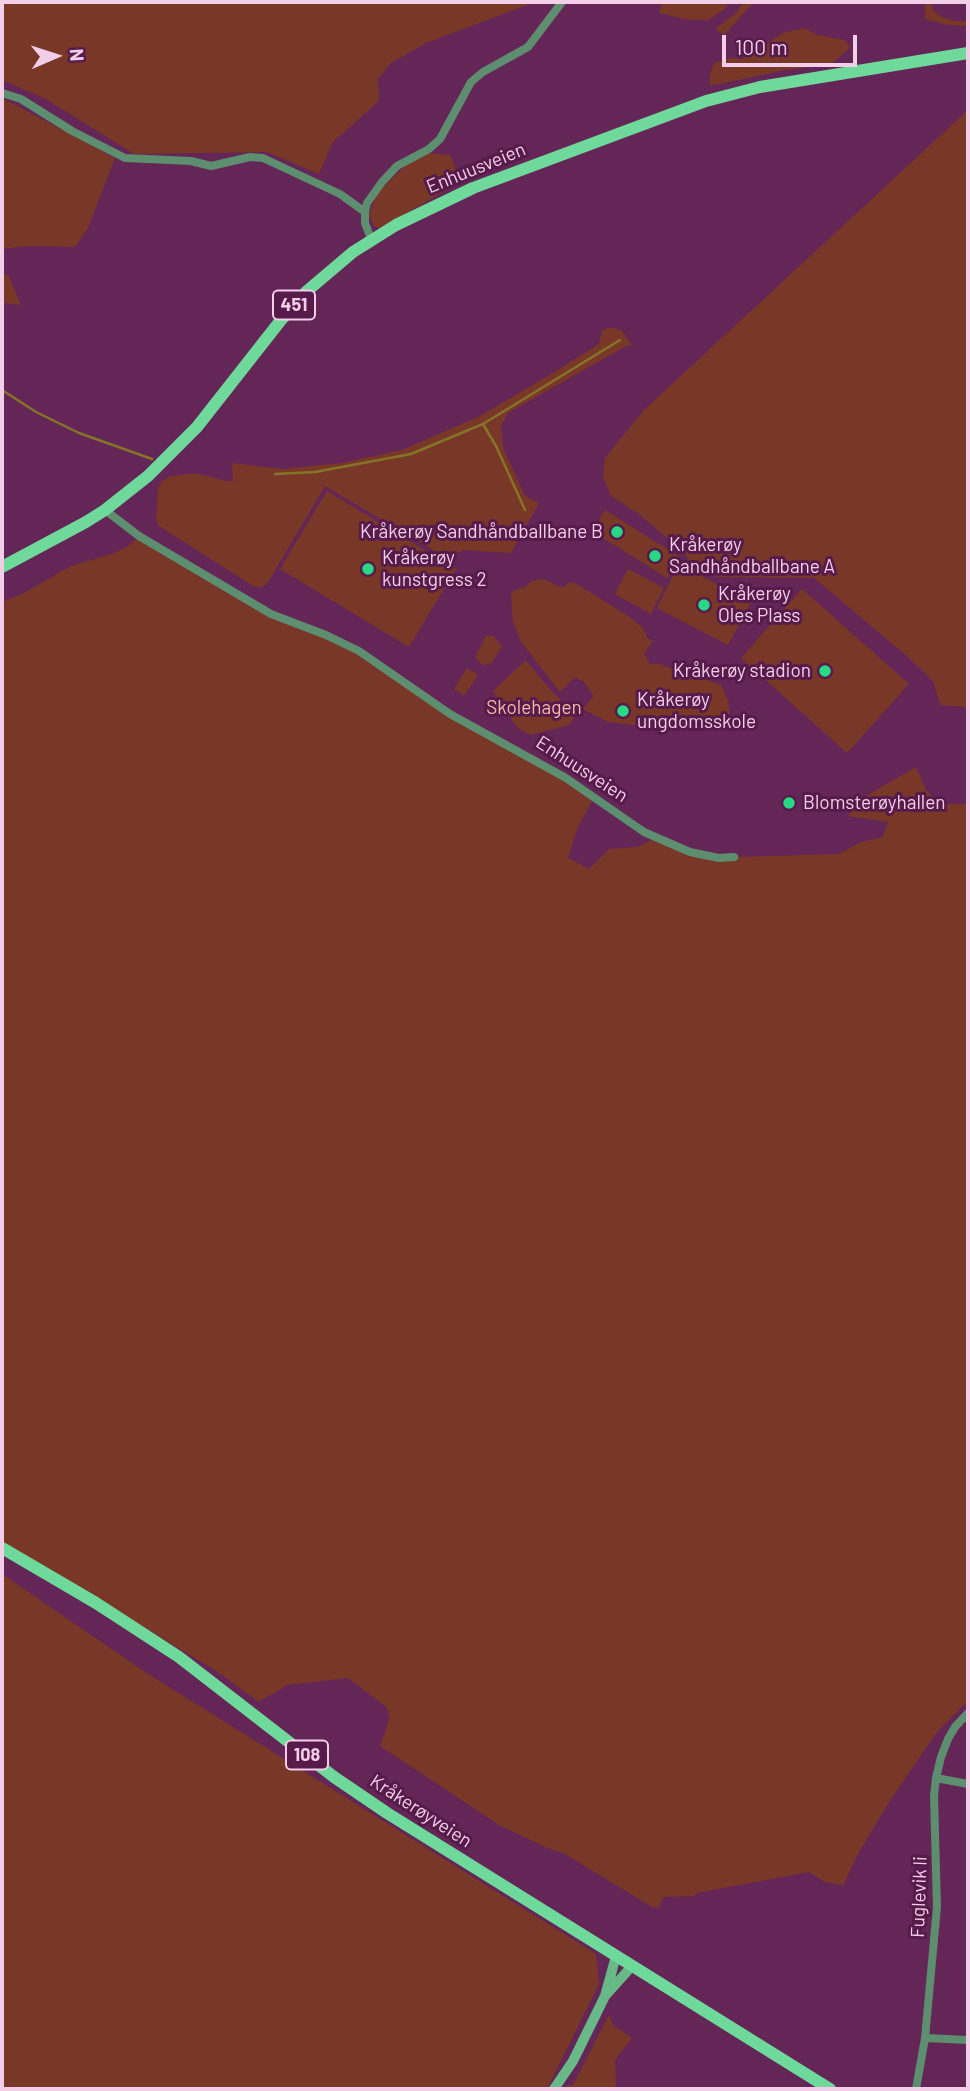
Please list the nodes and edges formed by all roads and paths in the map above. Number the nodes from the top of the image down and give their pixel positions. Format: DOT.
graph roads {
  1 [pos="562,2"];
  2 [pos="968,53"];
  3 [pos="2,93"];
  4 [pos="365,212"];
  5 [pos="371,239"];
  6 [pos="105,510"];
  7 [pos="2,567"];
  8 [pos="734,857"];
  9 [pos="2,1548"];
  10 [pos="968,1713"];
  11 [pos="936,1778"];
  12 [pos="968,1784"];
  13 [pos="616,1956"];
  14 [pos="632,1966"];
  15 [pos="605,1996"];
  16 [pos="925,2038"];
  17 [pos="968,2040"];
  18 [pos="554,2089"];
  19 [pos="830,2089"];
  20 [pos="916,2089"];
  1 -- 4 [label="street"];
  2 -- 5 [label="main road, Enhuusveien / 451"];
  3 -- 4 [label="street"];
  4 -- 5 [label="street"];
  5 -- 6 [label="main road, Enhuusveien / 451"];
  6 -- 7 [label="main road, Enhuusveien / 451"];
  6 -- 8 [label="street, Enhuusveien"];
  9 -- 13 [label="main road, Kråkerøyveien / 108"];
  10 -- 11 [label="street, Fuglevik li"];
  11 -- 12 [label="street"];
  11 -- 16 [label="street, Fuglevik li"];
  13 -- 14 [label="main road, Kråkerøyveien / 108"];
  13 -- 15 [label="main road"];
  14 -- 15 [label="main road"];
  14 -- 19 [label="main road, Kråkerøyveien / 108"];
  15 -- 18 [label="main road"];
  16 -- 17 [label="street"];
  16 -- 20 [label="street, Fuglevik li"];
}
